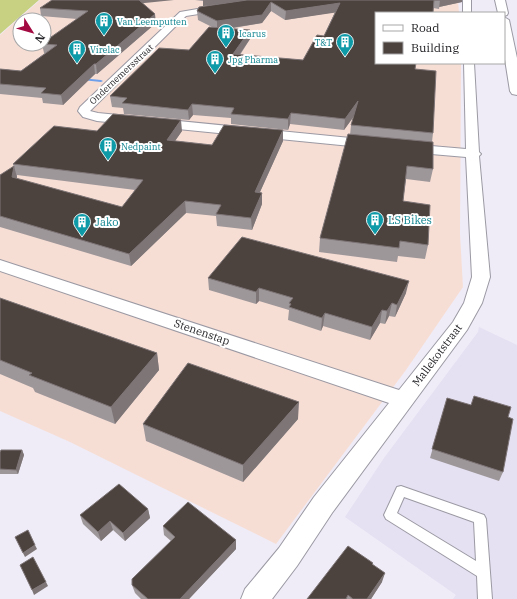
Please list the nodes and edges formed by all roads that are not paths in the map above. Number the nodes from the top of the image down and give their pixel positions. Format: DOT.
graph roads {
  1 [pos="467,0"];
  2 [pos="500,0"];
  3 [pos="234,6"];
  4 [pos="467,12"];
  5 [pos="503,12"];
  6 [pos="505,25"];
  7 [pos="468,64"];
  8 [pos="517,91"];
  9 [pos="380,145"];
  10 [pos="395,147"];
  11 [pos="474,154"];
  12 [pos="0,265"];
  13 [pos="403,400"];
  14 [pos="484,573"];
  15 [pos="255,599"];
  16 [pos="486,599"];
  1 -- 4 [label="street"];
  2 -- 5 [label="highway"];
  3 -- 9 [label="street, Ondernemersstraat"];
  6 -- 8 [label="highway"];
  7 -- 11 [label="street, Mallekotstraat"];
  10 -- 11 [label="street"];
  11 -- 13 [label="street, Mallekotstraat"];
  12 -- 13 [label="street, Stenenstap"];
  13 -- 15 [label="street, Mallekotstraat"];
  14 -- 14 [label="lane"];
  14 -- 16 [label="lane"];
}
